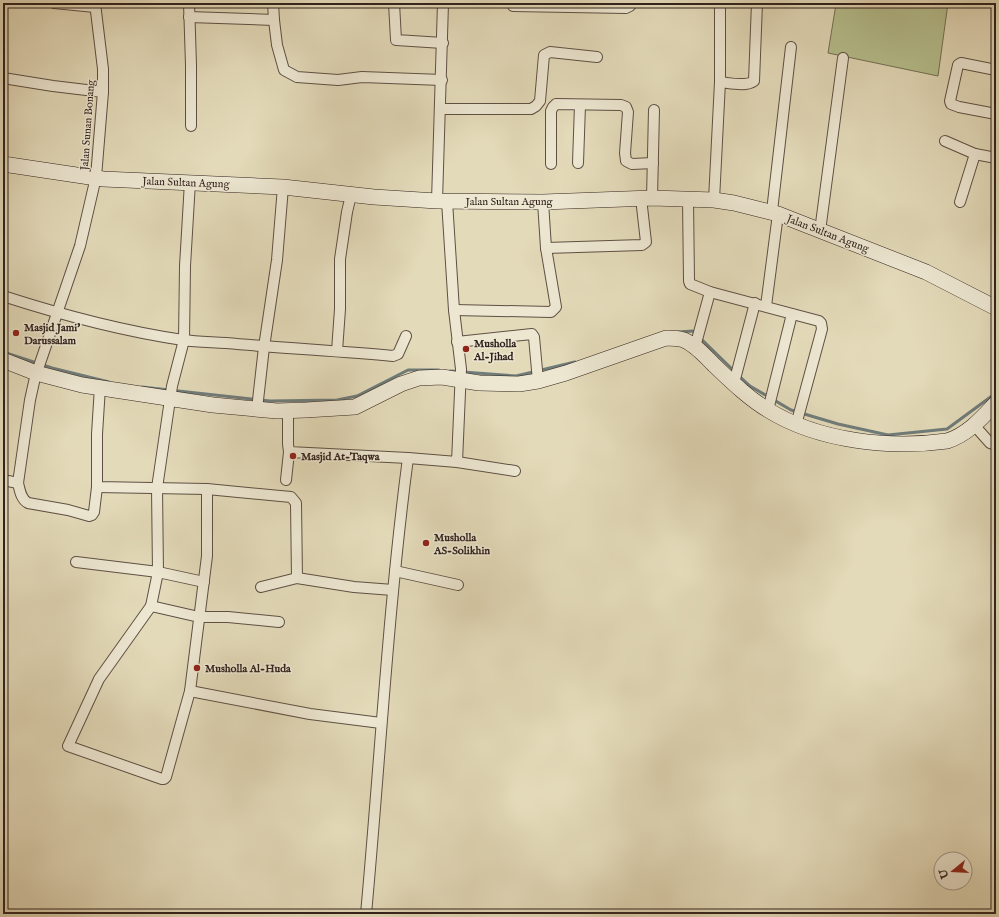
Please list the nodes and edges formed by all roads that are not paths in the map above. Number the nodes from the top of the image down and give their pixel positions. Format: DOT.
graph roads {
  1 [pos="54,3"];
  2 [pos="189,3"];
  3 [pos="273,3"];
  4 [pos="394,3"];
  5 [pos="443,3"];
  6 [pos="514,3"];
  7 [pos="632,3"];
  8 [pos="720,3"];
  9 [pos="757,3"];
  10 [pos="95,5"];
  11 [pos="189,17"];
  12 [pos="274,20"];
  13 [pos="443,44"];
  14 [pos="791,47"];
  15 [pos="597,57"];
  16 [pos="843,58"];
  17 [pos="996,70"];
  18 [pos="3,78"];
  19 [pos="442,80"];
  20 [pos="720,82"];
  21 [pos="103,92"];
  22 [pos="580,105"];
  23 [pos="440,109"];
  24 [pos="654,110"];
  25 [pos="996,114"];
  26 [pos="191,126"];
  27 [pos="944,141"];
  28 [pos="975,154"];
  29 [pos="995,156"];
  30 [pos="578,163"];
  31 [pos="653,163"];
  32 [pos="3,164"];
  33 [pos="551,164"];
  34 [pos="96,177"];
  35 [pos="190,182"];
  36 [pos="284,187"];
  37 [pos="351,195"];
  38 [pos="646,198"];
  39 [pos="688,199"];
  40 [pos="714,200"];
  41 [pos="442,201"];
  42 [pos="543,202"];
  43 [pos="960,202"];
  44 [pos="775,212"];
  45 [pos="820,231"];
  46 [pos="546,248"];
  47 [pos="710,292"];
  48 [pos="3,296"];
  49 [pos="755,303"];
  50 [pos="766,306"];
  51 [pos="996,308"];
  52 [pos="454,310"];
  53 [pos="58,313"];
  54 [pos="792,314"];
  55 [pos="406,336"];
  56 [pos="184,340"];
  57 [pos="457,342"];
  58 [pos="695,346"];
  59 [pos="264,347"];
  60 [pos="336,350"];
  61 [pos="3,360"];
  62 [pos="39,368"];
  63 [pos="461,375"];
  64 [pos="538,381"];
  65 [pos="734,383"];
  66 [pos="100,387"];
  67 [pos="171,393"];
  68 [pos="258,402"];
  69 [pos="996,403"];
  70 [pos="288,410"];
  71 [pos="768,410"];
  72 [pos="796,425"];
  73 [pos="974,425"];
  74 [pos="996,445"];
  75 [pos="289,452"];
  76 [pos="408,458"];
  77 [pos="457,462"];
  78 [pos="515,471"];
  79 [pos="3,480"];
  80 [pos="286,480"];
  81 [pos="18,483"];
  82 [pos="97,487"];
  83 [pos="157,488"];
  84 [pos="207,489"];
  85 [pos="76,562"];
  86 [pos="395,571"];
  87 [pos="158,572"];
  88 [pos="297,578"];
  89 [pos="204,582"];
  90 [pos="458,585"];
  91 [pos="261,587"];
  92 [pos="393,590"];
  93 [pos="151,606"];
  94 [pos="199,618"];
  95 [pos="279,622"];
  96 [pos="190,691"];
  97 [pos="381,723"];
  98 [pos="366,914"];
  1 -- 10 [label="street"];
  2 -- 11 [label="street"];
  3 -- 12 [label="street"];
  4 -- 13 [label="street"];
  5 -- 13 [label="street"];
  6 -- 7 [label="street"];
  8 -- 20 [label="street"];
  9 -- 20 [label="street"];
  10 -- 21 [label="street, Jalan Sunan Bonang"];
  11 -- 12 [label="street"];
  11 -- 26 [label="street"];
  12 -- 19 [label="street"];
  13 -- 19 [label="street"];
  14 -- 44 [label="street"];
  15 -- 23 [label="street"];
  16 -- 45 [label="street"];
  17 -- 25 [label="street"];
  18 -- 21 [label="street"];
  19 -- 23 [label="street"];
  20 -- 40 [label="street"];
  21 -- 34 [label="street, Jalan Sunan Bonang"];
  22 -- 30 [label="street"];
  22 -- 31 [label="street"];
  22 -- 33 [label="street"];
  23 -- 41 [label="street"];
  24 -- 31 [label="street"];
  27 -- 28 [label="street"];
  28 -- 29 [label="street"];
  28 -- 43 [label="street"];
  31 -- 38 [label="street"];
  32 -- 34 [label="main road, Jalan Sultan Agung"];
  34 -- 35 [label="main road, Jalan Sultan Agung"];
  34 -- 53 [label="street, Jalan Sunan Bonang"];
  35 -- 36 [label="main road, Jalan Sultan Agung"];
  35 -- 56 [label="street"];
  36 -- 37 [label="main road, Jalan Sultan Agung"];
  36 -- 59 [label="street"];
  37 -- 41 [label="main road, Jalan Sultan Agung"];
  37 -- 60 [label="street"];
  38 -- 39 [label="main road, Jalan Sultan Agung"];
  38 -- 42 [label="main road, Jalan Sultan Agung"];
  38 -- 46 [label="street"];
  39 -- 40 [label="main road, Jalan Sultan Agung"];
  39 -- 47 [label="street"];
  40 -- 44 [label="main road, Jalan Sultan Agung"];
  41 -- 42 [label="main road, Jalan Sultan Agung"];
  41 -- 52 [label="street"];
  42 -- 46 [label="street"];
  44 -- 45 [label="main road, Jalan Sultan Agung"];
  44 -- 50 [label="street"];
  45 -- 51 [label="main road, Jalan Sultan Agung"];
  46 -- 52 [label="street"];
  47 -- 49 [label="street"];
  47 -- 58 [label="street"];
  48 -- 53 [label="street"];
  49 -- 50 [label="street"];
  49 -- 65 [label="street"];
  50 -- 54 [label="street"];
  52 -- 57 [label="street"];
  53 -- 56 [label="street"];
  53 -- 62 [label="street, Jalan Sunan Bonang"];
  54 -- 71 [label="street"];
  54 -- 72 [label="street"];
  55 -- 60 [label="street"];
  56 -- 59 [label="street"];
  56 -- 67 [label="street"];
  57 -- 63 [label="street"];
  57 -- 64 [label="street"];
  58 -- 64 [label="main road"];
  58 -- 65 [label="main road"];
  59 -- 60 [label="street"];
  59 -- 68 [label="street"];
  61 -- 62 [label="main road"];
  62 -- 66 [label="main road"];
  62 -- 81 [label="street, Jalan Sunan Bonang"];
  63 -- 64 [label="main road"];
  63 -- 70 [label="main road"];
  63 -- 77 [label="street"];
  65 -- 71 [label="main road"];
  66 -- 67 [label="main road"];
  66 -- 82 [label="street"];
  67 -- 68 [label="main road"];
  67 -- 83 [label="street"];
  68 -- 70 [label="main road"];
  69 -- 73 [label="main road"];
  70 -- 75 [label="street"];
  71 -- 72 [label="main road"];
  72 -- 73 [label="main road"];
  73 -- 74 [label="street"];
  75 -- 76 [label="street"];
  75 -- 80 [label="street"];
  76 -- 77 [label="street"];
  76 -- 86 [label="street"];
  77 -- 78 [label="street"];
  79 -- 81 [label="street"];
  81 -- 82 [label="street"];
  82 -- 83 [label="street"];
  83 -- 84 [label="street"];
  83 -- 87 [label="street"];
  84 -- 88 [label="street"];
  84 -- 89 [label="street"];
  85 -- 87 [label="street"];
  86 -- 90 [label="street"];
  86 -- 92 [label="street"];
  87 -- 89 [label="street"];
  87 -- 93 [label="street"];
  88 -- 91 [label="street"];
  88 -- 92 [label="street"];
  89 -- 94 [label="street"];
  92 -- 97 [label="street"];
  93 -- 94 [label="street"];
  93 -- 96 [label="street"];
  94 -- 95 [label="street"];
  94 -- 96 [label="street"];
  96 -- 97 [label="street"];
  97 -- 98 [label="street"];
}
